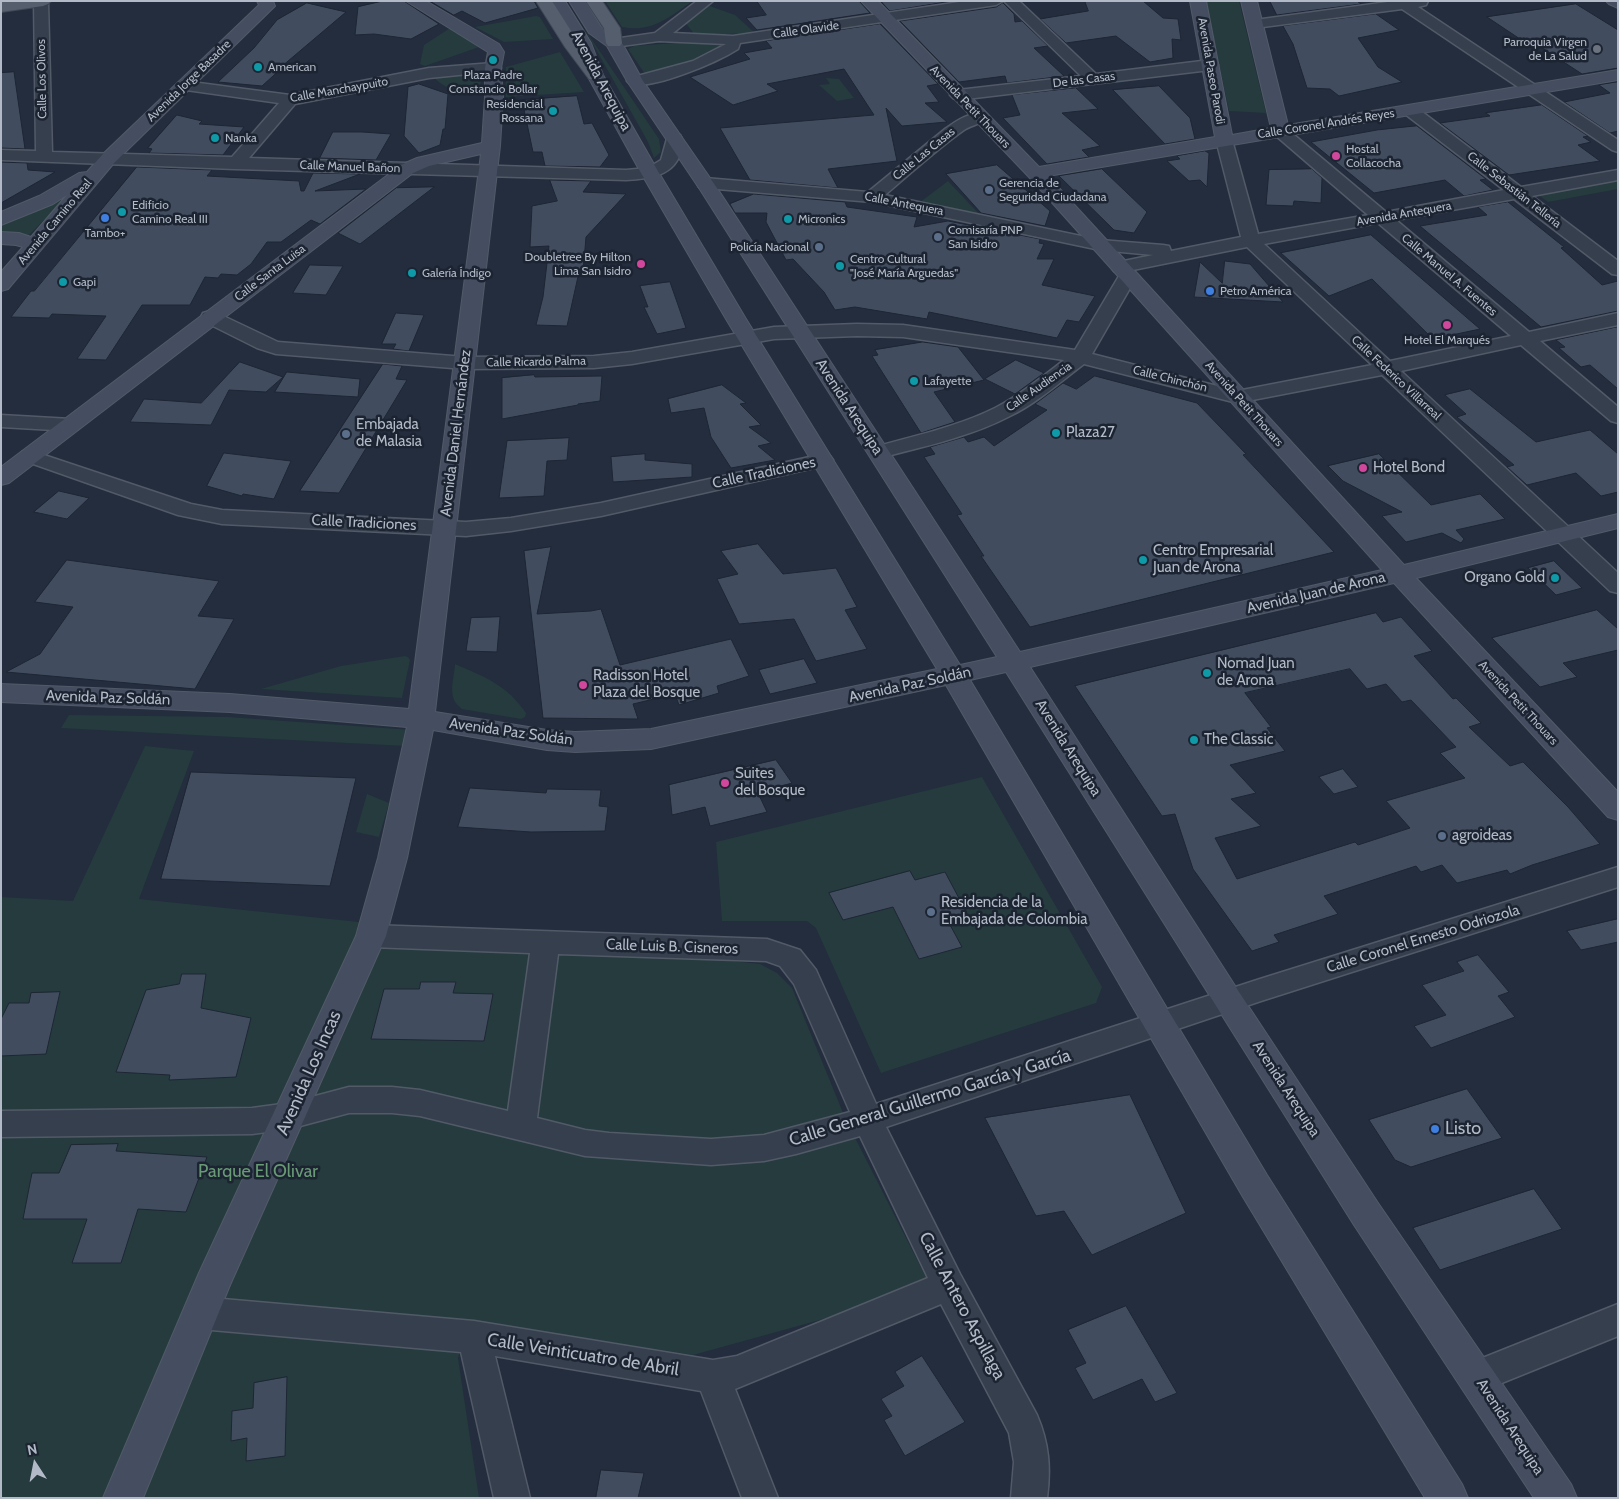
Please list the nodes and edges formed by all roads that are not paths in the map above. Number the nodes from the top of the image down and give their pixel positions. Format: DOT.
graph roads {
  1 [pos="42,1"];
  2 [pos="265,1"];
  3 [pos="414,1"];
  4 [pos="544,1"];
  5 [pos="557,1"];
  6 [pos="577,1"];
  7 [pos="594,1"];
  8 [pos="706,1"];
  9 [pos="869,1"];
  10 [pos="996,1"];
  11 [pos="1011,1"];
  12 [pos="1198,1"];
  13 [pos="1249,1"];
  14 [pos="1423,1"];
  15 [pos="1614,1"];
  16 [pos="1618,3"];
  17 [pos="1404,4"];
  18 [pos="1,6"];
  19 [pos="885,18"];
  20 [pos="1255,24"];
  21 [pos="659,37"];
  22 [pos="734,40"];
  23 [pos="614,43"];
  24 [pos="1210,65"];
  25 [pos="493,68"];
  26 [pos="596,75"];
  27 [pos="1618,75"];
  28 [pos="1093,79"];
  29 [pos="635,80"];
  30 [pos="184,86"];
  31 [pos="1533,90"];
  32 [pos="958,94"];
  33 [pos="290,100"];
  34 [pos="1411,111"];
  35 [pos="980,117"];
  36 [pos="1281,132"];
  37 [pos="674,138"];
  38 [pos="1224,140"];
  39 [pos="491,146"];
  40 [pos="1618,147"];
  41 [pos="1,155"];
  42 [pos="44,157"];
  43 [pos="108,160"];
  44 [pos="235,164"];
  45 [pos="407,169"];
  46 [pos="487,171"];
  47 [pos="650,173"];
  48 [pos="1035,173"];
  49 [pos="1618,175"];
  50 [pos="705,183"];
  51 [pos="1519,193"];
  52 [pos="872,197"];
  53 [pos="1555,204"];
  54 [pos="1537,207"];
  55 [pos="1381,218"];
  56 [pos="1,220"];
  57 [pos="1,238"];
  58 [pos="1251,241"];
  59 [pos="1100,244"];
  60 [pos="36,246"];
  61 [pos="1190,252"];
  62 [pos="1618,270"];
  63 [pos="1124,271"];
  64 [pos="1,285"];
  65 [pos="210,318"];
  66 [pos="1618,320"];
  67 [pos="799,331"];
  68 [pos="746,337"];
  69 [pos="1527,339"];
  70 [pos="1081,357"];
  71 [pos="465,363"];
  72 [pos="1386,368"];
  73 [pos="1237,397"];
  74 [pos="1618,417"];
  75 [pos="1,420"];
  76 [pos="71,425"];
  77 [pos="878,452"];
  78 [pos="29,456"];
  79 [pos="823,460"];
  80 [pos="1,478"];
  81 [pos="1618,521"];
  82 [pos="444,527"];
  83 [pos="1563,534"];
  84 [pos="1399,574"];
  85 [pos="1618,586"];
  86 [pos="1014,662"];
  87 [pos="953,676"];
  88 [pos="1,693"];
  89 [pos="421,720"];
  90 [pos="1618,810"];
  91 [pos="1618,878"];
  92 [pos="371,936"];
  93 [pos="545,943"];
  94 [pos="1228,1001"];
  95 [pos="1159,1024"];
  96 [pos="289,1116"];
  97 [pos="868,1120"];
  98 [pos="1,1124"];
  99 [pos="521,1126"];
  100 [pos="948,1285"];
  101 [pos="200,1313"];
  102 [pos="1618,1320"];
  103 [pos="474,1337"];
  104 [pos="713,1376"];
  105 [pos="1477,1377"];
  106 [pos="123,1498"];
  107 [pos="512,1498"];
  108 [pos="760,1498"];
  109 [pos="1030,1498"];
  110 [pos="1448,1498"];
  111 [pos="1557,1498"];
  1 -- 18 [label="main road"];
  1 -- 42 [label="street, Calle Los Olivos"];
  2 -- 30 [label="main road, Avenida Jorge Basadre"];
  3 -- 25 [label="main road"];
  4 -- 26 [label="main road"];
  5 -- 26 [label="main road, Avenida Arequipa"];
  6 -- 23 [label="main road, Avenida Arequipa"];
  7 -- 23 [label="main road"];
  8 -- 21 [label="street"];
  9 -- 19 [label="main road, Avenida Petit Thouars"];
  10 -- 19 [label="street, Calle Olavide"];
  11 -- 28 [label="street"];
  12 -- 24 [label="main road, Avenida Paseo Parodi"];
  13 -- 20 [label="main road"];
  14 -- 17 [label="street"];
  15 -- 16 [label="main road"];
  17 -- 20 [label="street"];
  17 -- 31 [label="street"];
  19 -- 22 [label="street, Calle Olavide"];
  19 -- 32 [label="main road, Avenida Petit Thouars"];
  20 -- 36 [label="main road"];
  21 -- 22 [label="street, Calle Olavide"];
  21 -- 23 [label="street, Calle Olavide"];
  22 -- 29 [label="street"];
  23 -- 29 [label="main road, Avenida Arequipa"];
  24 -- 28 [label="street, De las Casas"];
  24 -- 38 [label="main road, Avenida Paseo Parodi"];
  25 -- 33 [label="street, Calle Manchaypuito"];
  25 -- 39 [label="main road"];
  26 -- 47 [label="main road, Avenida Arequipa"];
  27 -- 31 [label="main road, Calle Coronel Andrés Reyes"];
  28 -- 32 [label="street, De las Casas"];
  29 -- 37 [label="main road, Avenida Arequipa"];
  30 -- 33 [label="street, Calle Manchaypuito"];
  30 -- 43 [label="main road, Avenida Jorge Basadre"];
  31 -- 34 [label="main road, Calle Coronel Andrés Reyes"];
  31 -- 40 [label="street"];
  32 -- 35 [label="main road, Avenida Petit Thouars"];
  33 -- 44 [label="street"];
  34 -- 36 [label="main road, Calle Coronel Andrés Reyes"];
  34 -- 51 [label="street, Calle Sebastián Tellería"];
  35 -- 48 [label="main road, Avenida Petit Thouars"];
  35 -- 52 [label="street, Calle Las Casas"];
  36 -- 38 [label="main road, Calle Coronel Andrés Reyes"];
  36 -- 55 [label="street, Calle Manuel A. Fuentes"];
  37 -- 47 [label="street"];
  37 -- 50 [label="main road, Avenida Arequipa"];
  38 -- 48 [label="main road, Calle Coronel Andrés Reyes"];
  38 -- 58 [label="street"];
  39 -- 45 [label="main road, Calle Santa Luisa"];
  39 -- 46 [label="main road, Avenida Daniel Hernández"];
  41 -- 42 [label="street, Calle Manuel Bañon"];
  42 -- 43 [label="street, Calle Manuel Bañon"];
  43 -- 44 [label="street, Calle Manuel Bañon"];
  43 -- 56 [label="main road"];
  43 -- 60 [label="main road, Avenida Camino Real"];
  44 -- 45 [label="street, Calle Manuel Bañon"];
  45 -- 46 [label="street, Calle Manuel Bañon"];
  45 -- 65 [label="main road, Calle Santa Luisa"];
  46 -- 47 [label="street, Calle Manuel Bañon"];
  46 -- 71 [label="main road, Avenida Daniel Hernández"];
  47 -- 68 [label="main road, Avenida Arequipa"];
  48 -- 59 [label="main road, Avenida Petit Thouars"];
  49 -- 51 [label="street, Avenida Antequera"];
  50 -- 52 [label="street, Calle Antequera"];
  50 -- 67 [label="main road, Avenida Arequipa"];
  51 -- 54 [label="street, Calle Sebastián Tellería"];
  51 -- 55 [label="street, Avenida Antequera"];
  52 -- 59 [label="street, Calle Antequera"];
  53 -- 54 [label="street"];
  54 -- 62 [label="street, Calle Sebastián Tellería"];
  55 -- 58 [label="street, Avenida Antequera"];
  55 -- 69 [label="street, Calle Manuel A. Fuentes"];
  57 -- 60 [label="main road"];
  58 -- 61 [label="street, Avenida Antequera"];
  58 -- 72 [label="street, Calle Federico Villarreal"];
  59 -- 61 [label="street, Calle Antequera"];
  59 -- 63 [label="main road, Avenida Petit Thouars"];
  60 -- 64 [label="main road, Avenida Camino Real"];
  61 -- 63 [label="street"];
  63 -- 70 [label="street, Calle Audiencia"];
  63 -- 73 [label="main road, Avenida Petit Thouars"];
  65 -- 71 [label="street, Calle Ricardo Palma"];
  65 -- 76 [label="main road, Calle Santa Luisa"];
  66 -- 69 [label="street, Calle Chinchón"];
  67 -- 68 [label="street, Calle Chinchón"];
  67 -- 70 [label="street, Calle Chinchón"];
  67 -- 77 [label="main road, Avenida Arequipa"];
  68 -- 71 [label="street, Calle Ricardo Palma"];
  68 -- 79 [label="main road, Avenida Arequipa"];
  69 -- 72 [label="street, Calle Chinchón"];
  69 -- 74 [label="street, Calle Manuel A. Fuentes"];
  70 -- 73 [label="street, Calle Chinchón"];
  70 -- 77 [label="street, Calle Audiencia"];
  71 -- 82 [label="main road, Avenida Daniel Hernández"];
  72 -- 73 [label="street, Calle Chinchón"];
  72 -- 83 [label="street, Calle Federico Villarreal"];
  73 -- 84 [label="main road, Avenida Petit Thouars"];
  75 -- 76 [label="street"];
  76 -- 78 [label="main road, Calle Santa Luisa"];
  77 -- 86 [label="main road, Avenida Arequipa"];
  78 -- 80 [label="main road, Calle Santa Luisa"];
  78 -- 82 [label="street, Calle Tradiciones"];
  79 -- 82 [label="street, Calle Tradiciones"];
  79 -- 87 [label="main road, Avenida Arequipa"];
  81 -- 83 [label="main road, Avenida Juan de Arona"];
  82 -- 89 [label="main road, Avenida Daniel Hernández"];
  83 -- 84 [label="main road, Avenida Juan de Arona"];
  83 -- 85 [label="street, Calle Federico Villarreal"];
  84 -- 86 [label="main road, Avenida Juan de Arona"];
  84 -- 90 [label="main road, Avenida Petit Thouars"];
  86 -- 87 [label="main road, Avenida Paz Soldán"];
  86 -- 94 [label="main road, Avenida Arequipa"];
  87 -- 89 [label="main road, Avenida Paz Soldán"];
  87 -- 95 [label="main road, Avenida Arequipa"];
  88 -- 89 [label="main road, Avenida Paz Soldán"];
  89 -- 92 [label="main road, Avenida Los Incas"];
  91 -- 94 [label="street, Calle Coronel Ernesto Odriozola"];
  92 -- 93 [label="street, Calle Luis B. Cisneros"];
  92 -- 96 [label="main road, Avenida Los Incas"];
  93 -- 97 [label="street, Calle Luis B. Cisneros"];
  93 -- 99 [label="street"];
  94 -- 95 [label="street, Calle General Guillermo García y García"];
  94 -- 105 [label="main road, Avenida Arequipa"];
  95 -- 97 [label="street, Calle General Guillermo García y García"];
  95 -- 110 [label="main road, Avenida Arequipa"];
  96 -- 98 [label="street, Calle General Guillermo García y García"];
  96 -- 99 [label="street, Calle General Guillermo García y García"];
  96 -- 101 [label="main road, Avenida Los Incas"];
  97 -- 99 [label="street, Calle General Guillermo García y García"];
  97 -- 100 [label="street, Calle Antero Aspillaga"];
  100 -- 104 [label="street, Calle Veinticuatro de Abril"];
  100 -- 109 [label="street, Calle Antero Aspillaga"];
  101 -- 103 [label="street, Calle Veinticuatro de Abril"];
  101 -- 106 [label="main road, Avenida Los Incas"];
  102 -- 105 [label="street"];
  103 -- 104 [label="street, Calle Veinticuatro de Abril"];
  103 -- 107 [label="street"];
  104 -- 108 [label="street"];
  105 -- 111 [label="main road, Avenida Arequipa"];
}
